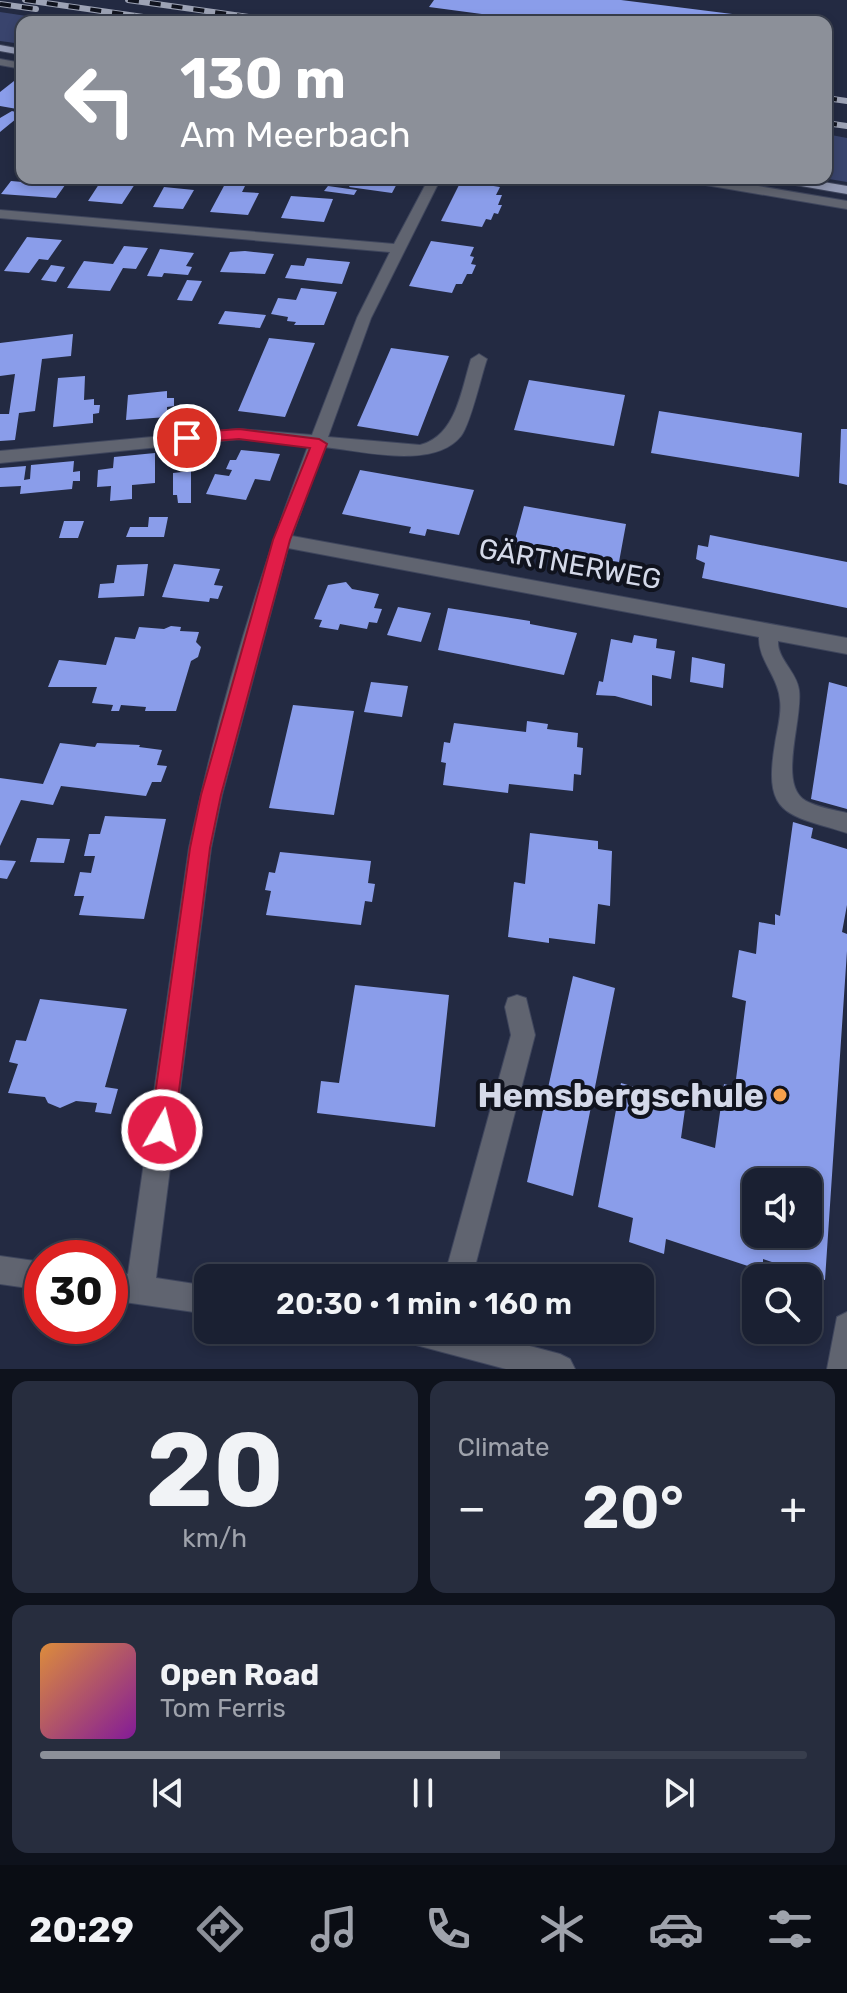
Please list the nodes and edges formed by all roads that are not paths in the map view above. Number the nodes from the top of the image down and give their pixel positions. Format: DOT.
graph roads {
  1 [pos="432,184"];
  2 [pos="723,184"];
  3 [pos="812,184"];
  4 [pos="847,190"];
  5 [pos="847,205"];
  6 [pos="0,214"];
  7 [pos="399,249"];
  8 [pos="479,359"];
  9 [pos="319,444"];
  10 [pos="0,457"];
  11 [pos="281,540"];
  12 [pos="769,629"];
  13 [pos="847,646"];
  14 [pos="847,823"];
  15 [pos="517,1007"];
  16 [pos="462,1264"];
  17 [pos="0,1270"];
  18 [pos="24,1273"];
  19 [pos="128,1289"];
  20 [pos="140,1291"];
  21 [pos="194,1298"];
  22 [pos="847,1327"];
  23 [pos="472,1344"];
  24 [pos="560,1369"];
  25 [pos="842,1369"];
  1 -- 7 [label="street"];
  2 -- 5 [label="street"];
  3 -- 4 [label="main road"];
  6 -- 7 [label="street"];
  7 -- 9 [label="street"];
  8 -- 9 [label="street"];
  9 -- 10 [label="street"];
  9 -- 11 [label="street"];
  11 -- 12 [label="street, GÄRTNERWEG"];
  11 -- 20 [label="street"];
  12 -- 13 [label="street, GÄRTNERWEG"];
  12 -- 14 [label="street"];
  15 -- 16 [label="street"];
  17 -- 18 [label="street"];
  19 -- 20 [label="street"];
  20 -- 21 [label="street"];
  22 -- 25 [label="street"];
  23 -- 24 [label="street"];
}
